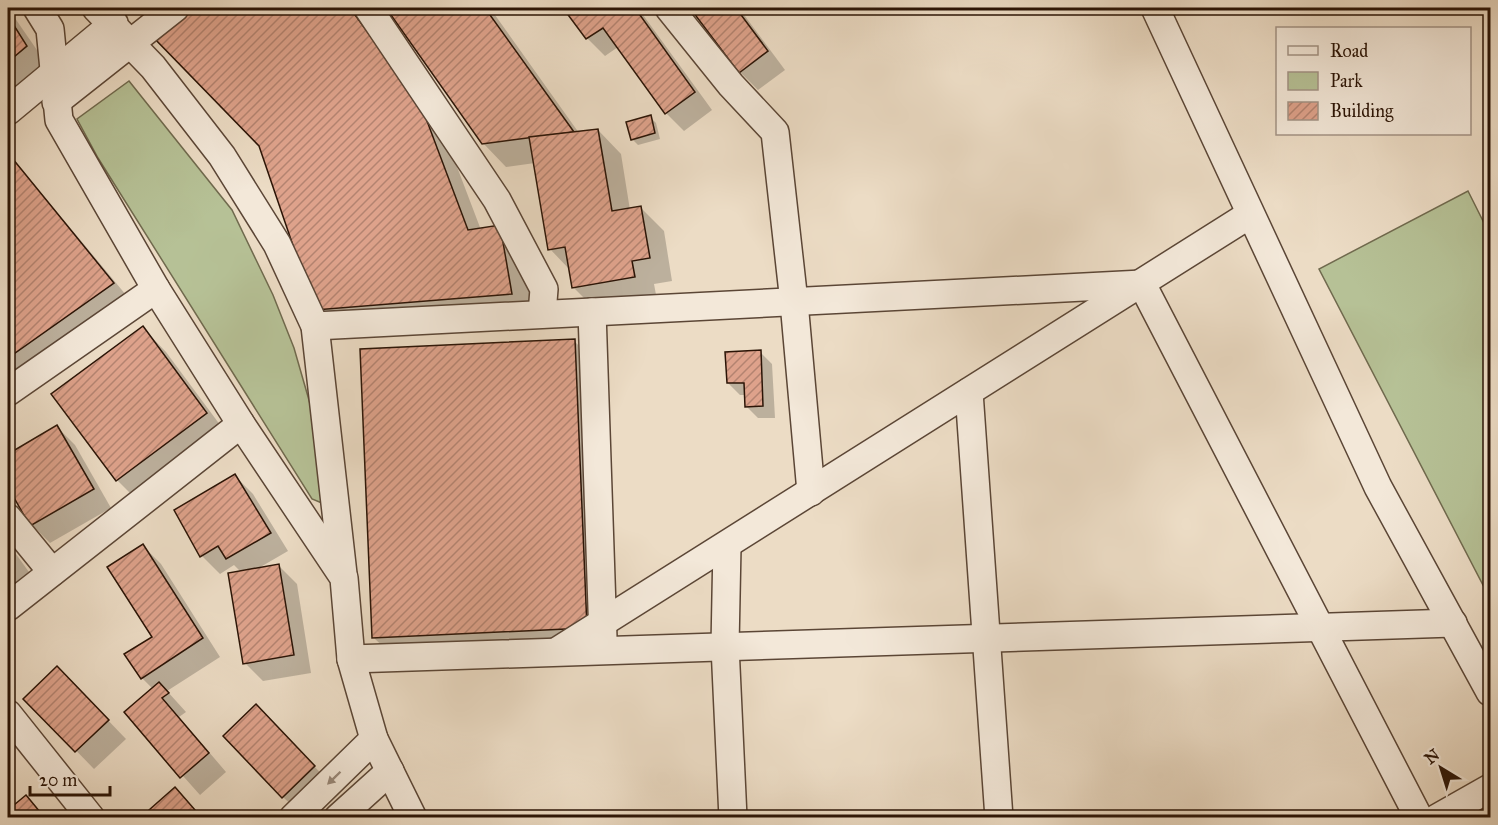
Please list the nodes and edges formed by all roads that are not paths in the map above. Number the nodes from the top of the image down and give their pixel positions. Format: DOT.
graph roads {
  1 [pos="37,8"];
  2 [pos="175,8"];
  3 [pos="368,8"];
  4 [pos="669,8"];
  5 [pos="1155,8"];
  6 [pos="114,24"];
  7 [pos="55,89"];
  8 [pos="8,111"];
  9 [pos="1249,215"];
  10 [pos="1142,284"];
  11 [pos="156,289"];
  12 [pos="794,302"];
  13 [pos="592,312"];
  14 [pos="542,315"];
  15 [pos="315,326"];
  16 [pos="8,392"];
  17 [pos="969,392"];
  18 [pos="241,424"];
  19 [pos="811,492"];
  20 [pos="8,518"];
  21 [pos="727,546"];
  22 [pos="52,572"];
  23 [pos="344,578"];
  24 [pos="8,607"];
  25 [pos="1453,623"];
  26 [pos="1321,627"];
  27 [pos="603,638"];
  28 [pos="984,638"];
  29 [pos="725,646"];
  30 [pos="351,658"];
  31 [pos="1491,692"];
  32 [pos="8,714"];
  33 [pos="374,739"];
  34 [pos="390,771"];
  35 [pos="1491,788"];
  36 [pos="91,818"];
  37 [pos="293,818"];
  38 [pos="338,818"];
  39 [pos="413,818"];
  40 [pos="732,818"];
  41 [pos="999,818"];
  42 [pos="1419,818"];
  43 [pos="1437,818"];
  1 -- 7 [label="street"];
  2 -- 6 [label="street"];
  3 -- 14 [label="street"];
  4 -- 12 [label="street"];
  5 -- 9 [label="street"];
  6 -- 7 [label="street"];
  6 -- 15 [label="street"];
  7 -- 8 [label="street"];
  7 -- 11 [label="street"];
  9 -- 10 [label="street"];
  9 -- 25 [label="street"];
  10 -- 12 [label="street"];
  10 -- 17 [label="street"];
  10 -- 26 [label="street"];
  11 -- 16 [label="street"];
  11 -- 18 [label="street"];
  12 -- 13 [label="street"];
  12 -- 19 [label="street"];
  13 -- 14 [label="street"];
  13 -- 27 [label="street"];
  14 -- 15 [label="street"];
  15 -- 23 [label="street"];
  17 -- 19 [label="street"];
  17 -- 28 [label="street"];
  18 -- 22 [label="street"];
  18 -- 23 [label="street"];
  19 -- 21 [label="street"];
  20 -- 22 [label="street"];
  21 -- 27 [label="street"];
  21 -- 29 [label="street"];
  22 -- 24 [label="street"];
  23 -- 30 [label="street"];
  25 -- 26 [label="street"];
  25 -- 31 [label="street"];
  26 -- 28 [label="street"];
  26 -- 42 [label="street"];
  27 -- 29 [label="street"];
  27 -- 30 [label="street"];
  28 -- 29 [label="street"];
  28 -- 41 [label="street"];
  29 -- 40 [label="street"];
  30 -- 33 [label="street"];
  32 -- 36 [label="street"];
  33 -- 34 [label="street"];
  33 -- 37 [label="street, one-way"];
  34 -- 38 [label="street"];
  34 -- 39 [label="street"];
  35 -- 43 [label="street"];
}
